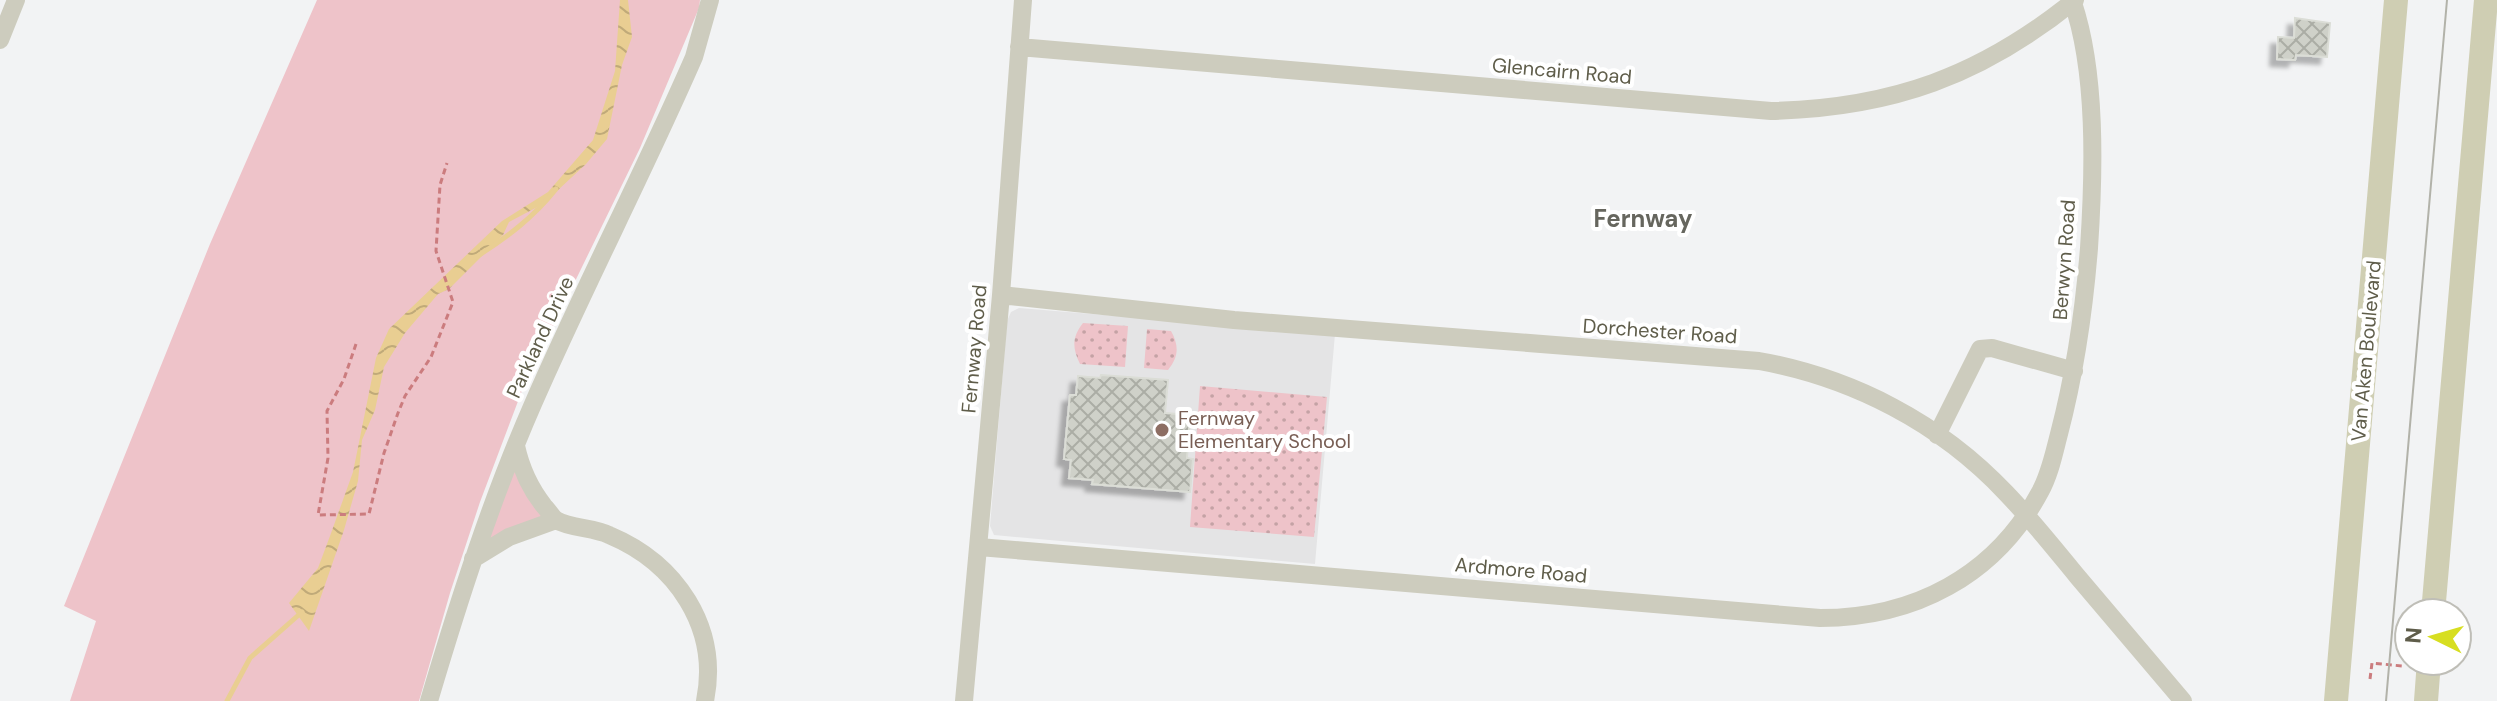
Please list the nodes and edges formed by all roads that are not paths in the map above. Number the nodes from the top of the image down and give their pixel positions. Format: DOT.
graph roads {
  1 [pos="16,0"];
  2 [pos="710,0"];
  3 [pos="1023,0"];
  4 [pos="2396,0"];
  5 [pos="2486,0"];
  6 [pos="2074,1"];
  7 [pos="0,40"];
  8 [pos="1019,47"];
  9 [pos="1001,295"];
  10 [pos="2074,371"];
  11 [pos="1937,435"];
  12 [pos="516,446"];
  13 [pos="2026,515"];
  14 [pos="556,520"];
  15 [pos="979,547"];
  16 [pos="473,559"];
  17 [pos="2434,597"];
  18 [pos="2428,677"];
  19 [pos="429,701"];
  20 [pos="705,701"];
  21 [pos="964,701"];
  22 [pos="2183,701"];
  23 [pos="2336,701"];
  24 [pos="2426,701"];
  1 -- 7 [label="street"];
  2 -- 12 [label="street, Parkland Drive"];
  3 -- 8 [label="street, Fernway Road"];
  4 -- 23 [label="main road, Van Aken Boulevard"];
  5 -- 17 [label="main road"];
  6 -- 8 [label="street, Glencairn Road"];
  6 -- 10 [label="street, Berwyn Road"];
  8 -- 9 [label="street, Fernway Road"];
  9 -- 11 [label="street, Dorchester Road"];
  9 -- 15 [label="street, Fernway Road"];
  10 -- 11 [label="street"];
  10 -- 13 [label="street, Berwyn Road"];
  11 -- 13 [label="street, Dorchester Road"];
  12 -- 14 [label="street"];
  12 -- 16 [label="street, Parkland Drive"];
  13 -- 15 [label="street, Ardmore Road"];
  13 -- 22 [label="street, Dorchester Road"];
  14 -- 16 [label="street"];
  14 -- 20 [label="street"];
  15 -- 21 [label="street, Fernway Road"];
  16 -- 19 [label="street, Parkland Drive"];
  18 -- 24 [label="main road"];
}
